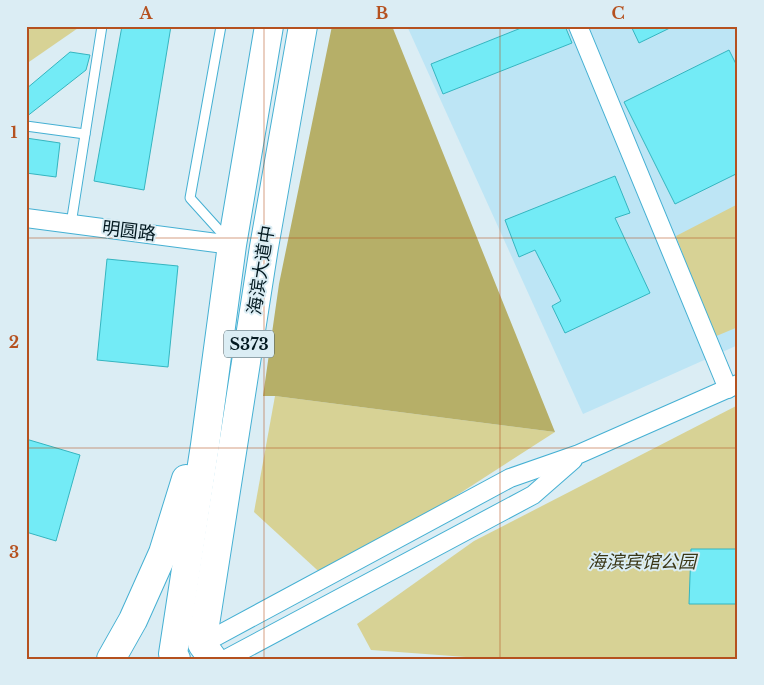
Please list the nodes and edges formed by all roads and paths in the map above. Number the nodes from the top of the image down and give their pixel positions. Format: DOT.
graph roads {
  1 [pos="102,26"];
  2 [pos="221,26"];
  3 [pos="269,26"];
  4 [pos="303,26"];
  5 [pos="578,26"];
  6 [pos="26,126"];
  7 [pos="85,134"];
  8 [pos="26,218"];
  9 [pos="71,224"];
  10 [pos="232,244"];
  11 [pos="216,367"];
  12 [pos="733,386"];
  13 [pos="579,454"];
  14 [pos="208,651"];
  15 [pos="172,657"];
  16 [pos="111,659"];
  17 [pos="226,659"];
  1 -- 7 [label="lane"];
  2 -- 10 [label="lane"];
  3 -- 10 [label="main road, 海滨大道中 / S373"];
  4 -- 14 [label="main road, 海滨大道中 / S373"];
  5 -- 12 [label="street"];
  6 -- 7 [label="lane"];
  7 -- 9 [label="lane"];
  8 -- 9 [label="street, 明圆路"];
  9 -- 10 [label="street, 明圆路"];
  10 -- 11 [label="main road, 海滨大道中 / S373"];
  11 -- 15 [label="main road, 海滨大道中 / S373"];
  11 -- 16 [label="main road"];
  12 -- 13 [label="street"];
  13 -- 14 [label="street"];
  13 -- 17 [label="street"];
  14 -- 15 [label="main road, S373"];
}
